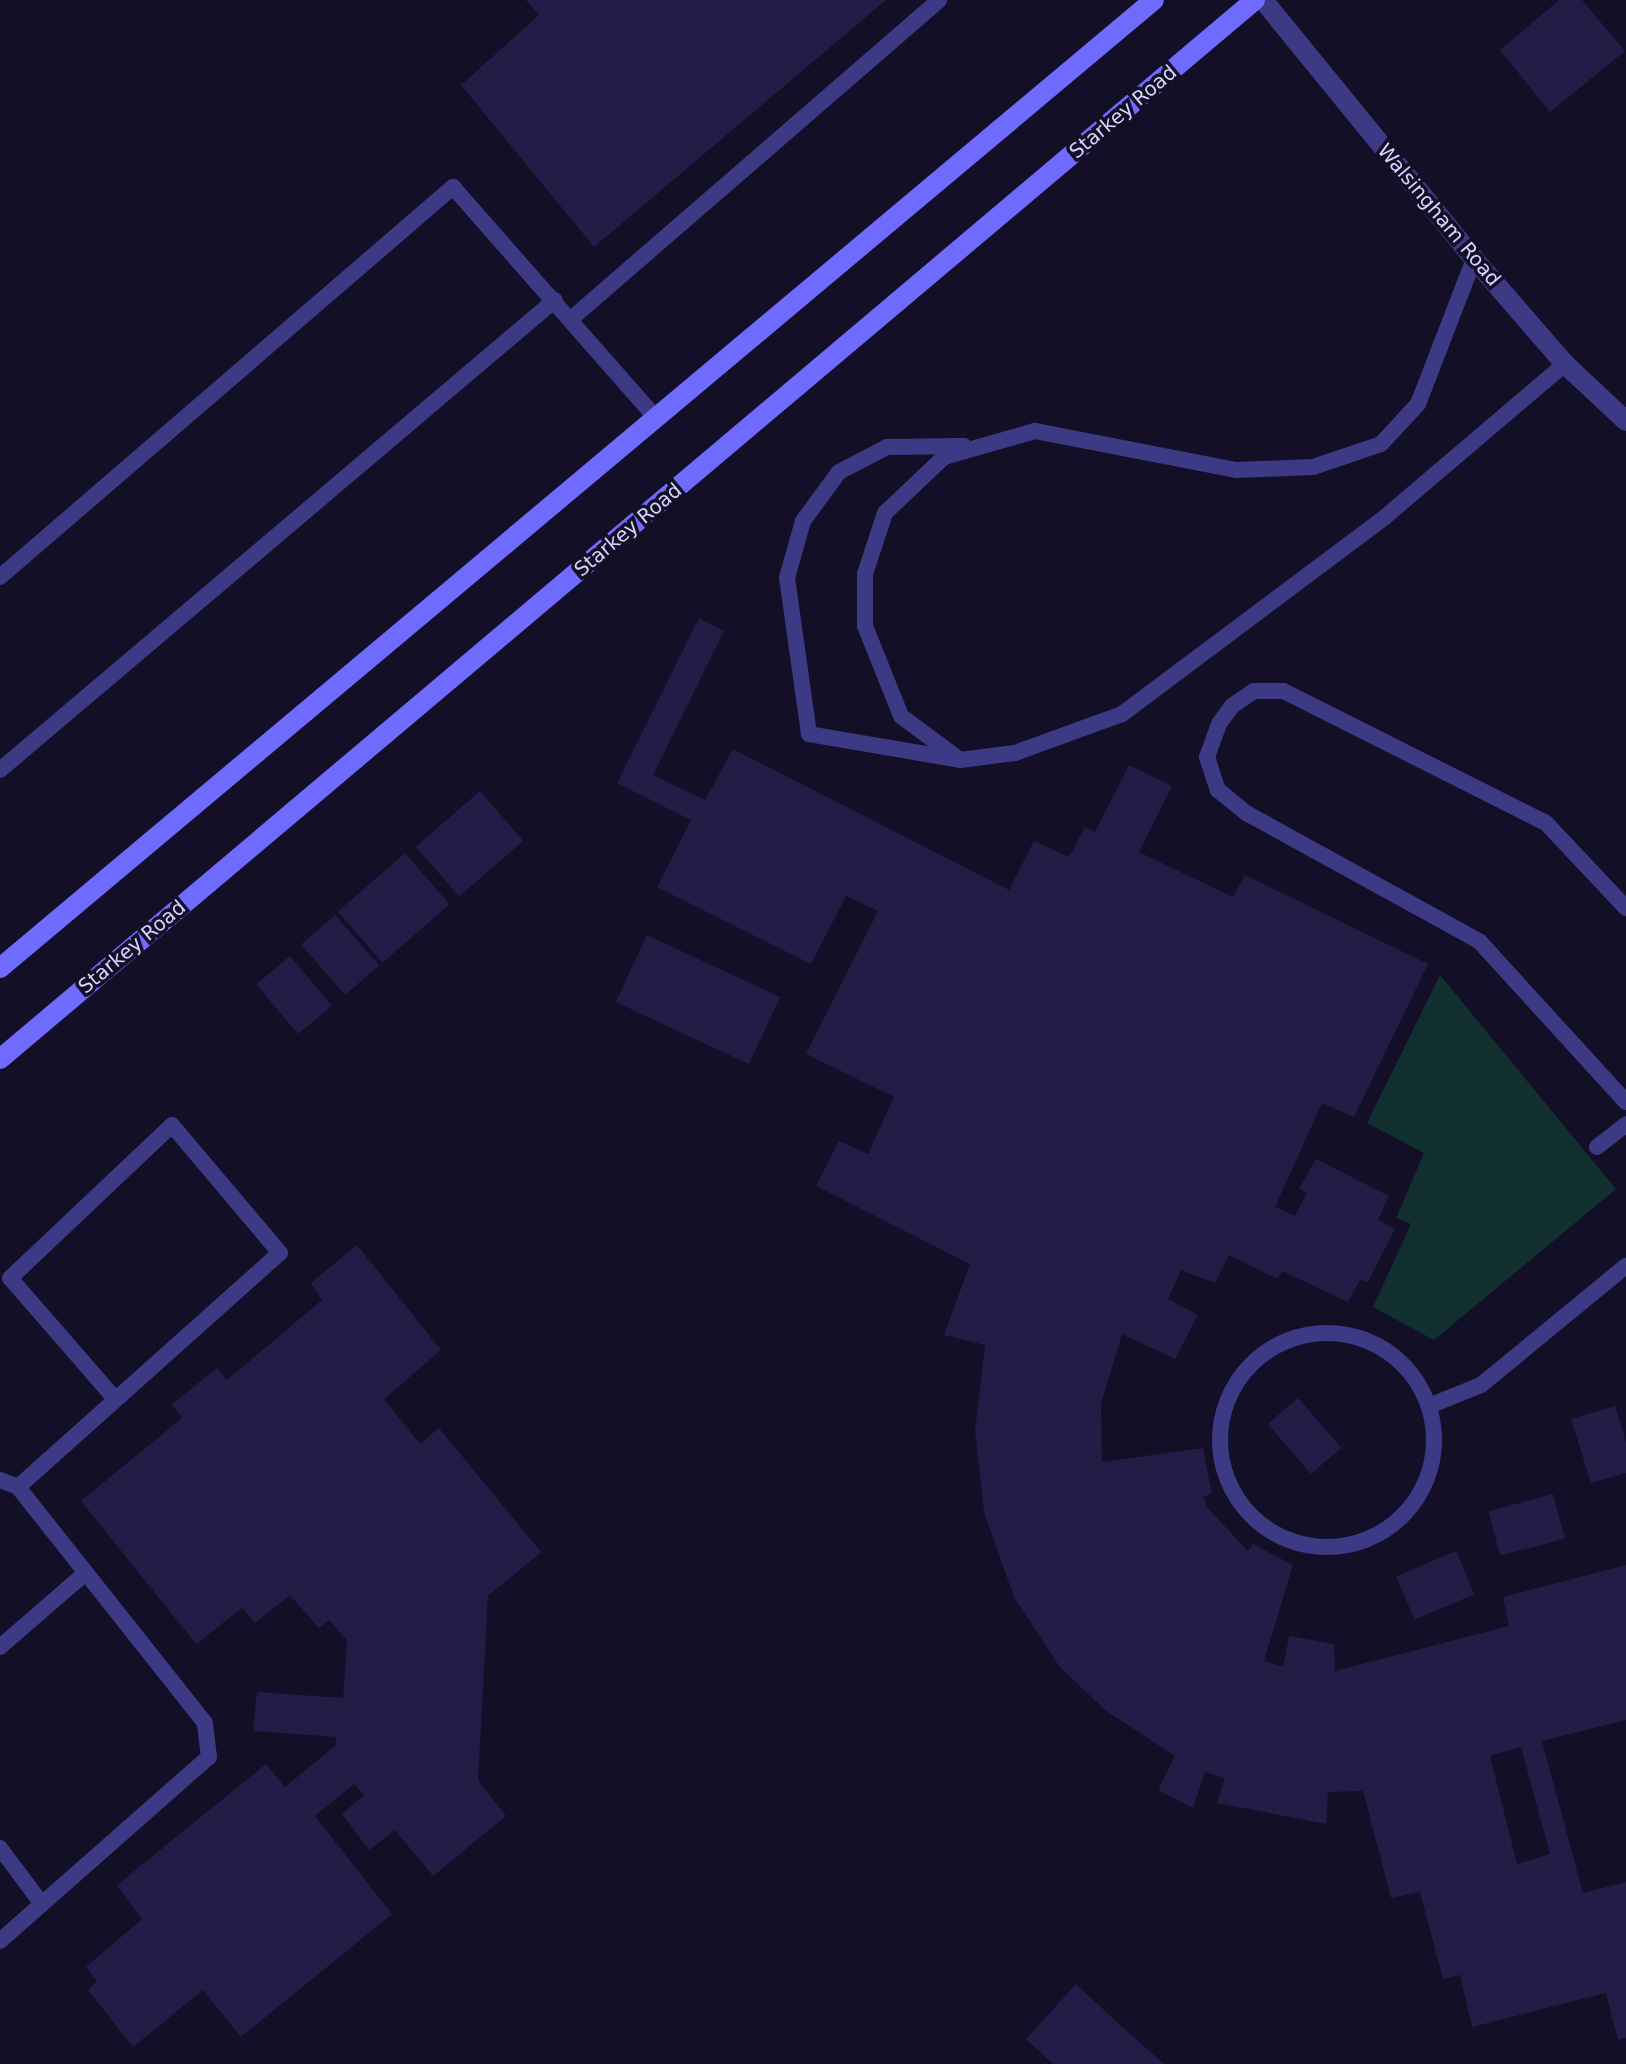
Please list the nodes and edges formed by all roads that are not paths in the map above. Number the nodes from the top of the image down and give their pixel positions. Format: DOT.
graph roads {
  1 [pos="939,0"];
  2 [pos="1154,0"];
  3 [pos="1255,0"];
  4 [pos="1263,0"];
  5 [pos="1474,259"];
  6 [pos="555,300"];
  7 [pos="571,319"];
  8 [pos="1565,364"];
  9 [pos="656,418"];
  10 [pos="1626,421"];
  11 [pos="974,446"];
  12 [pos="0,577"];
  13 [pos="960,760"];
  14 [pos="0,770"];
  15 [pos="1626,908"];
  16 [pos="0,968"];
  17 [pos="0,1059"];
  18 [pos="1626,1102"];
  19 [pos="1626,1124"];
  20 [pos="1597,1147"];
  21 [pos="1626,1266"];
  22 [pos="115,1399"];
  23 [pos="1429,1406"];
  24 [pos="0,1480"];
  25 [pos="18,1487"];
  26 [pos="83,1575"];
  27 [pos="0,1647"];
  28 [pos="0,1848"];
  29 [pos="42,1904"];
  30 [pos="0,1941"];
  1 -- 7 [label="lane"];
  2 -- 9 [label="main road"];
  3 -- 17 [label="main road, Starkey Road"];
  4 -- 5 [label="street, Walsingham Road"];
  5 -- 8 [label="street, Walsingham Road"];
  5 -- 11 [label="lane"];
  6 -- 7 [label="lane"];
  6 -- 12 [label="lane"];
  6 -- 14 [label="lane"];
  7 -- 9 [label="lane"];
  8 -- 10 [label="street, Walsingham Road"];
  8 -- 13 [label="lane"];
  9 -- 16 [label="main road"];
  11 -- 13 [label="lane"];
  11 -- 13 [label="lane"];
  15 -- 18 [label="lane"];
  19 -- 20 [label="lane"];
  21 -- 23 [label="lane"];
  22 -- 22 [label="lane"];
  22 -- 25 [label="lane"];
  23 -- 23 [label="lane"];
  24 -- 25 [label="lane"];
  25 -- 26 [label="lane"];
  26 -- 27 [label="lane"];
  26 -- 29 [label="lane"];
  28 -- 29 [label="lane"];
  29 -- 30 [label="lane"];
}
